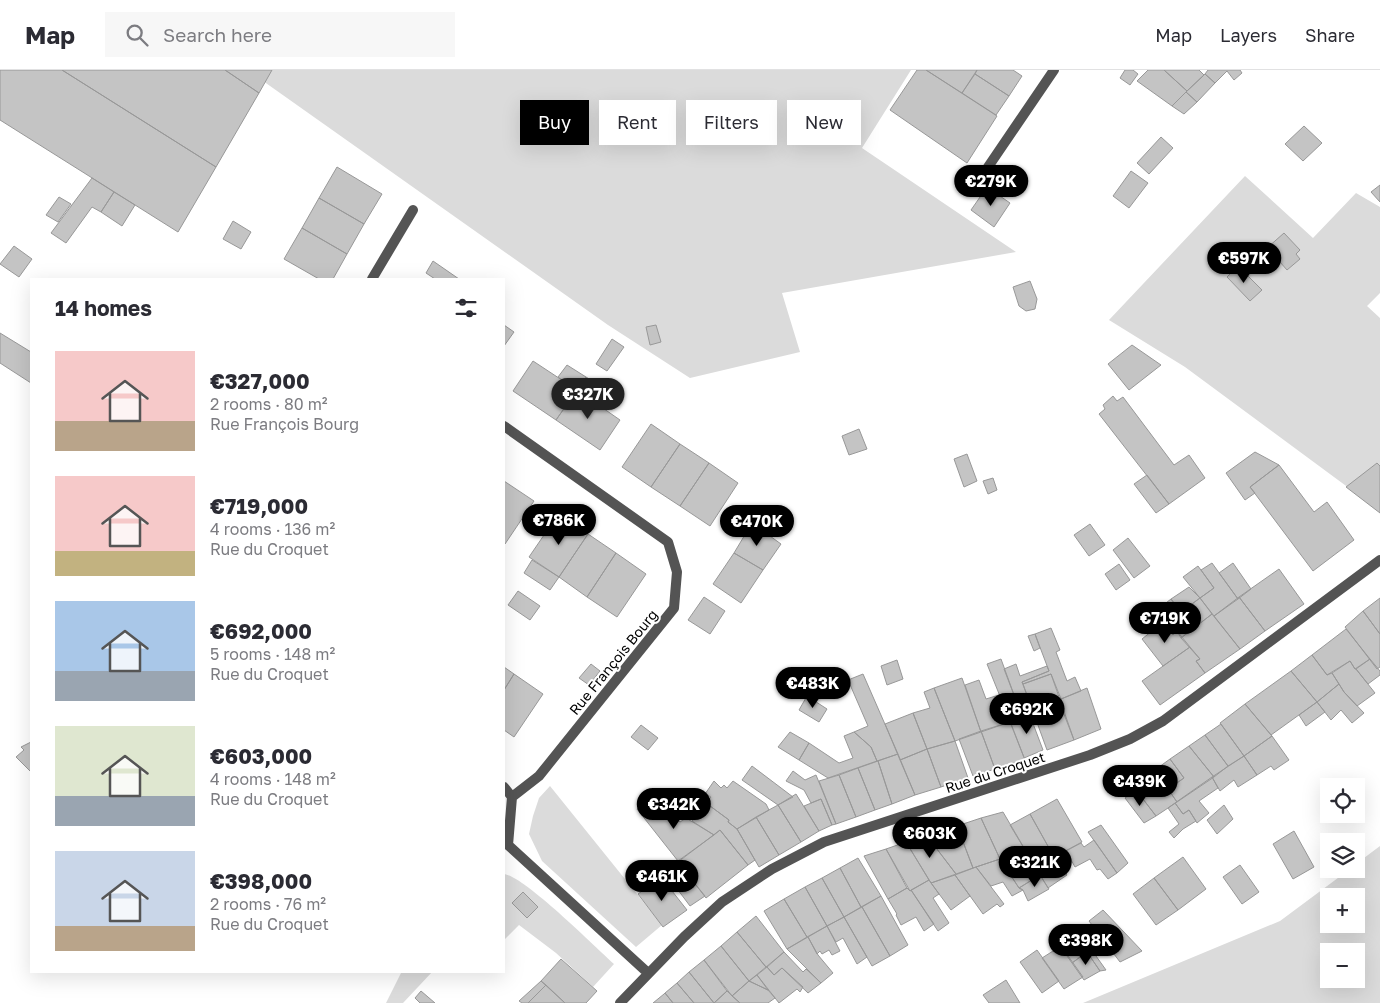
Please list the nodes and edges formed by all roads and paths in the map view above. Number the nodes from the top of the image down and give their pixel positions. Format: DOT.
graph roads {
  1 [pos="1054,70"];
  2 [pos="988,167"];
  3 [pos="413,210"];
  4 [pos="373,278"];
  5 [pos="505,427"];
  6 [pos="1380,560"];
  7 [pos="505,788"];
  8 [pos="512,797"];
  9 [pos="506,846"];
  10 [pos="648,973"];
  11 [pos="620,1003"];
  1 -- 2 [label="street"];
  3 -- 4 [label="street"];
  5 -- 8 [label="street, Rue François Bourg"];
  6 -- 10 [label="street, Rue du Croquet"];
  7 -- 8 [label="street"];
  8 -- 9 [label="street"];
  9 -- 10 [label="street"];
  10 -- 11 [label="street, Rue du Croquet"];
}
